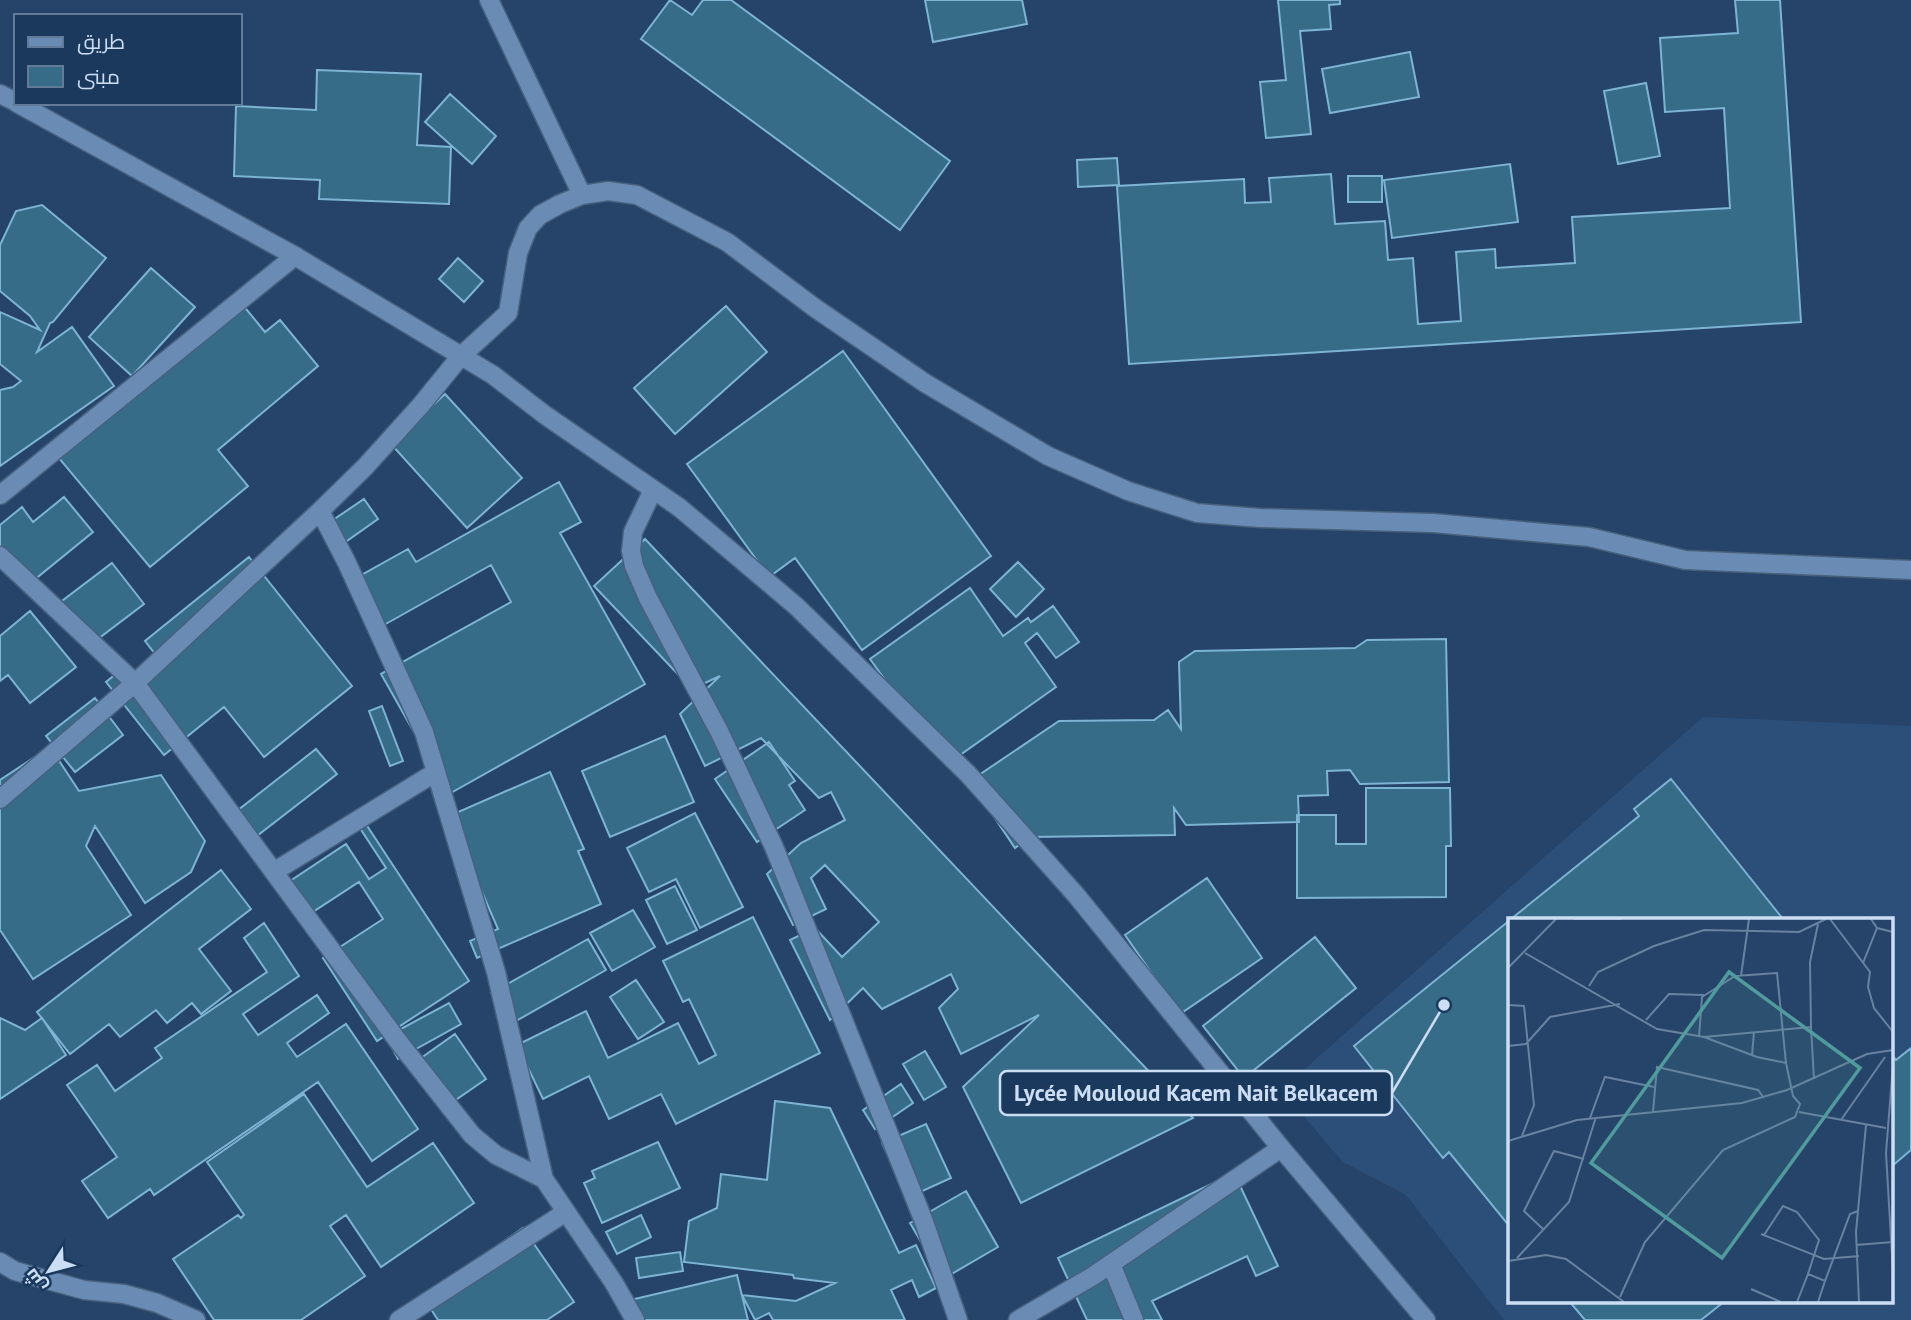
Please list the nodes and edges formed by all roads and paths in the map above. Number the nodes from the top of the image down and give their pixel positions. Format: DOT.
graph roads {
  1 [pos="489,0"];
  2 [pos="21,105"];
  3 [pos="582,195"];
  4 [pos="295,256"];
  5 [pos="460,357"];
  6 [pos="653,490"];
  7 [pos="0,495"];
  8 [pos="320,512"];
  9 [pos="0,556"];
  10 [pos="1911,570"];
  11 [pos="135,683"];
  12 [pos="436,772"];
  13 [pos="0,799"];
  14 [pos="275,870"];
  15 [pos="1281,1148"];
  16 [pos="544,1179"];
  17 [pos="566,1212"];
  18 [pos="0,1262"];
  19 [pos="1111,1264"];
  20 [pos="196,1320"];
  21 [pos="399,1320"];
  22 [pos="635,1320"];
  23 [pos="958,1320"];
  24 [pos="1018,1320"];
  25 [pos="1134,1320"];
  26 [pos="1426,1320"];
  1 -- 3 [label="street"];
  2 -- 4 [label="street"];
  3 -- 5 [label="street"];
  3 -- 10 [label="street"];
  4 -- 5 [label="street"];
  4 -- 7 [label="street"];
  5 -- 6 [label="street"];
  5 -- 8 [label="street"];
  6 -- 15 [label="street"];
  6 -- 23 [label="street"];
  8 -- 11 [label="street"];
  8 -- 12 [label="street"];
  9 -- 11 [label="street"];
  11 -- 13 [label="street"];
  11 -- 14 [label="street"];
  12 -- 14 [label="street"];
  12 -- 16 [label="street"];
  14 -- 16 [label="street"];
  15 -- 19 [label="street"];
  15 -- 26 [label="street"];
  16 -- 17 [label="street"];
  17 -- 21 [label="street"];
  17 -- 22 [label="street"];
  18 -- 20 [label="street"];
  19 -- 24 [label="street"];
  19 -- 25 [label="street"];
}
